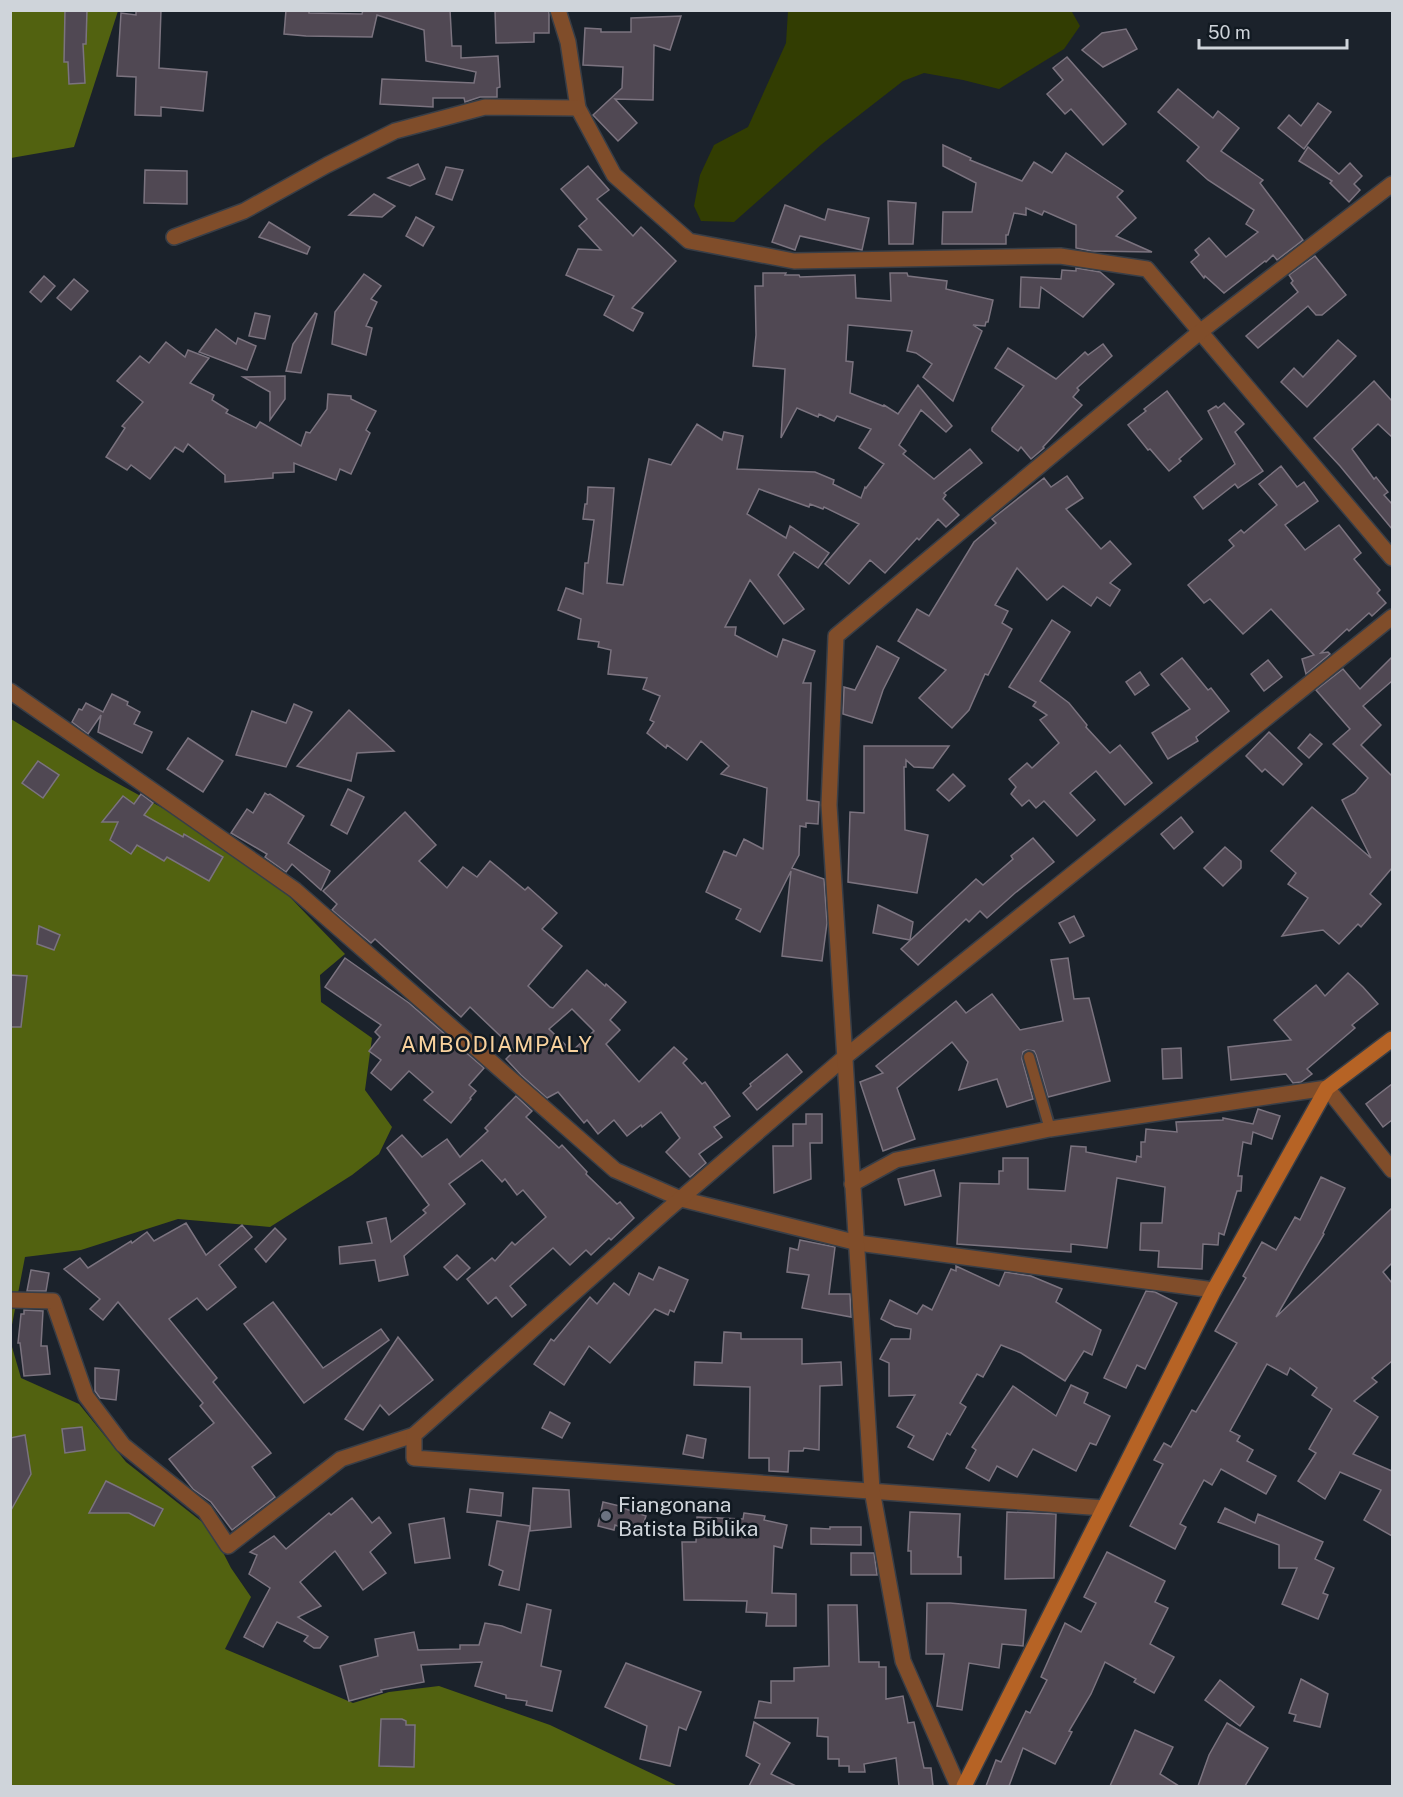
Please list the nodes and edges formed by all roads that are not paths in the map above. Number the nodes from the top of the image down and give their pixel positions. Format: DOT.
graph roads {
  1 [pos="558,10"];
  2 [pos="578,108"];
  3 [pos="1392,184"];
  4 [pos="174,237"];
  5 [pos="1201,331"];
  6 [pos="1392,558"];
  7 [pos="1392,617"];
  8 [pos="10,691"];
  9 [pos="1392,1039"];
  10 [pos="846,1057"];
  11 [pos="1029,1057"];
  12 [pos="1328,1088"];
  13 [pos="1050,1130"];
  14 [pos="1392,1170"];
  15 [pos="852,1184"];
  16 [pos="681,1199"];
  17 [pos="858,1243"];
  18 [pos="1214,1290"];
  19 [pos="10,1300"];
  20 [pos="414,1435"];
  21 [pos="872,1490"];
  22 [pos="1104,1508"];
  23 [pos="958,1786"];
  24 [pos="964,1786"];
  1 -- 2 [label="street"];
  2 -- 4 [label="street"];
  2 -- 5 [label="street"];
  3 -- 5 [label="street"];
  5 -- 6 [label="street"];
  5 -- 10 [label="street"];
  7 -- 10 [label="street"];
  8 -- 16 [label="street"];
  9 -- 12 [label="street"];
  10 -- 15 [label="street"];
  10 -- 16 [label="street"];
  11 -- 13 [label="lane"];
  12 -- 13 [label="street"];
  12 -- 14 [label="street"];
  12 -- 18 [label="street"];
  13 -- 15 [label="street"];
  15 -- 17 [label="street"];
  16 -- 17 [label="street"];
  16 -- 20 [label="street"];
  17 -- 18 [label="street"];
  17 -- 21 [label="street"];
  18 -- 22 [label="street"];
  19 -- 20 [label="street"];
  20 -- 21 [label="street"];
  21 -- 22 [label="street"];
  21 -- 23 [label="street"];
  22 -- 24 [label="street"];
}
